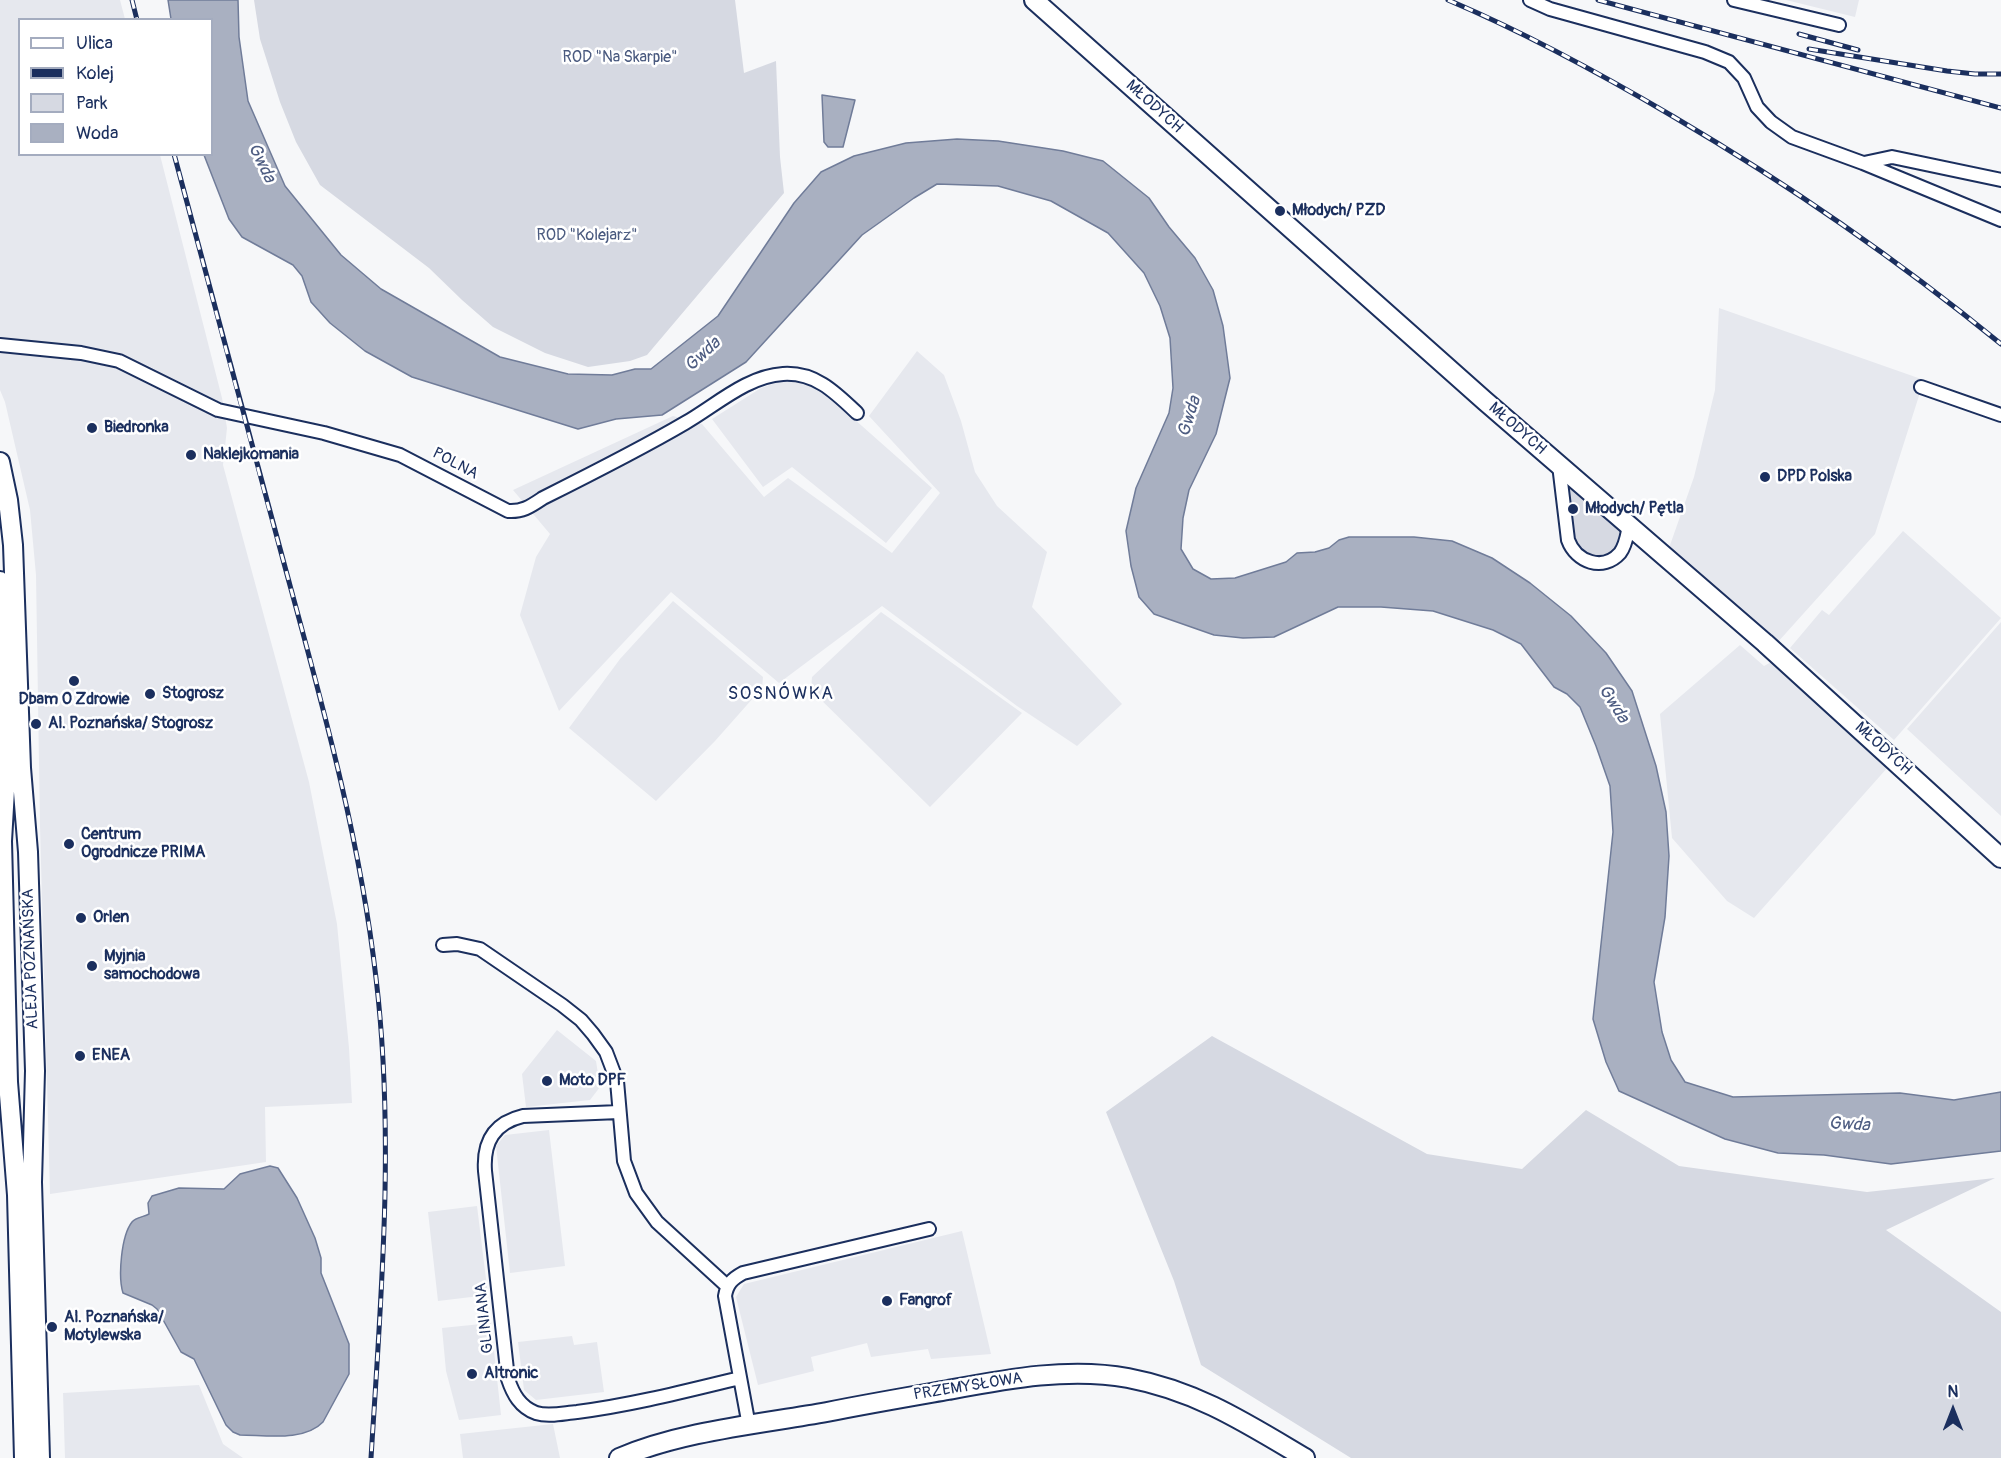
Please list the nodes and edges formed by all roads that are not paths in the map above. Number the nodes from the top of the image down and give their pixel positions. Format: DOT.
graph roads {
  1 [pos="1034,0"];
  2 [pos="1530,0"];
  3 [pos="1734,0"];
  4 [pos="1839,25"];
  5 [pos="1863,163"];
  6 [pos="2001,180"];
  7 [pos="2001,220"];
  8 [pos="2,346"];
  9 [pos="1921,387"];
  10 [pos="857,413"];
  11 [pos="2001,415"];
  12 [pos="0,462"];
  13 [pos="1558,465"];
  14 [pos="1629,526"];
  15 [pos="0,581"];
  16 [pos="1,671"];
  17 [pos="2001,858"];
  18 [pos="1,887"];
  19 [pos="30,926"];
  20 [pos="1,928"];
  21 [pos="443,945"];
  22 [pos="3,970"];
  23 [pos="7,1021"];
  24 [pos="34,1055"];
  25 [pos="619,1112"];
  26 [pos="929,1229"];
  27 [pos="727,1286"];
  28 [pos="740,1378"];
  29 [pos="750,1426"];
  30 [pos="24,1458"];
  31 [pos="40,1458"];
  32 [pos="619,1458"];
  33 [pos="1305,1458"];
  1 -- 13 [label="street, MŁODYCH"];
  2 -- 5 [label="street"];
  3 -- 4 [label="street"];
  5 -- 6 [label="street"];
  5 -- 7 [label="street"];
  8 -- 10 [label="street, POLNA"];
  9 -- 11 [label="street"];
  12 -- 19 [label="street, ALEJA POZNAŃSKA"];
  13 -- 14 [label="street, MŁODYCH"];
  13 -- 14 [label="street"];
  14 -- 17 [label="street, MŁODYCH"];
  15 -- 16 [label="street, ALEJA POZNAŃSKA"];
  16 -- 18 [label="street, ALEJA POZNAŃSKA"];
  18 -- 20 [label="street, ALEJA POZNAŃSKA"];
  19 -- 20 [label="street"];
  19 -- 24 [label="street, ALEJA POZNAŃSKA"];
  20 -- 22 [label="street, ALEJA POZNAŃSKA"];
  21 -- 25 [label="street"];
  22 -- 23 [label="street, ALEJA POZNAŃSKA"];
  23 -- 24 [label="street"];
  23 -- 30 [label="street, ALEJA POZNAŃSKA"];
  24 -- 31 [label="street, ALEJA POZNAŃSKA"];
  25 -- 27 [label="street"];
  25 -- 28 [label="street, GLINIANA"];
  26 -- 27 [label="street"];
  27 -- 28 [label="street"];
  28 -- 29 [label="street"];
  29 -- 32 [label="street, PRZEMYSŁOWA"];
  29 -- 33 [label="street, PRZEMYSŁOWA"];
}
